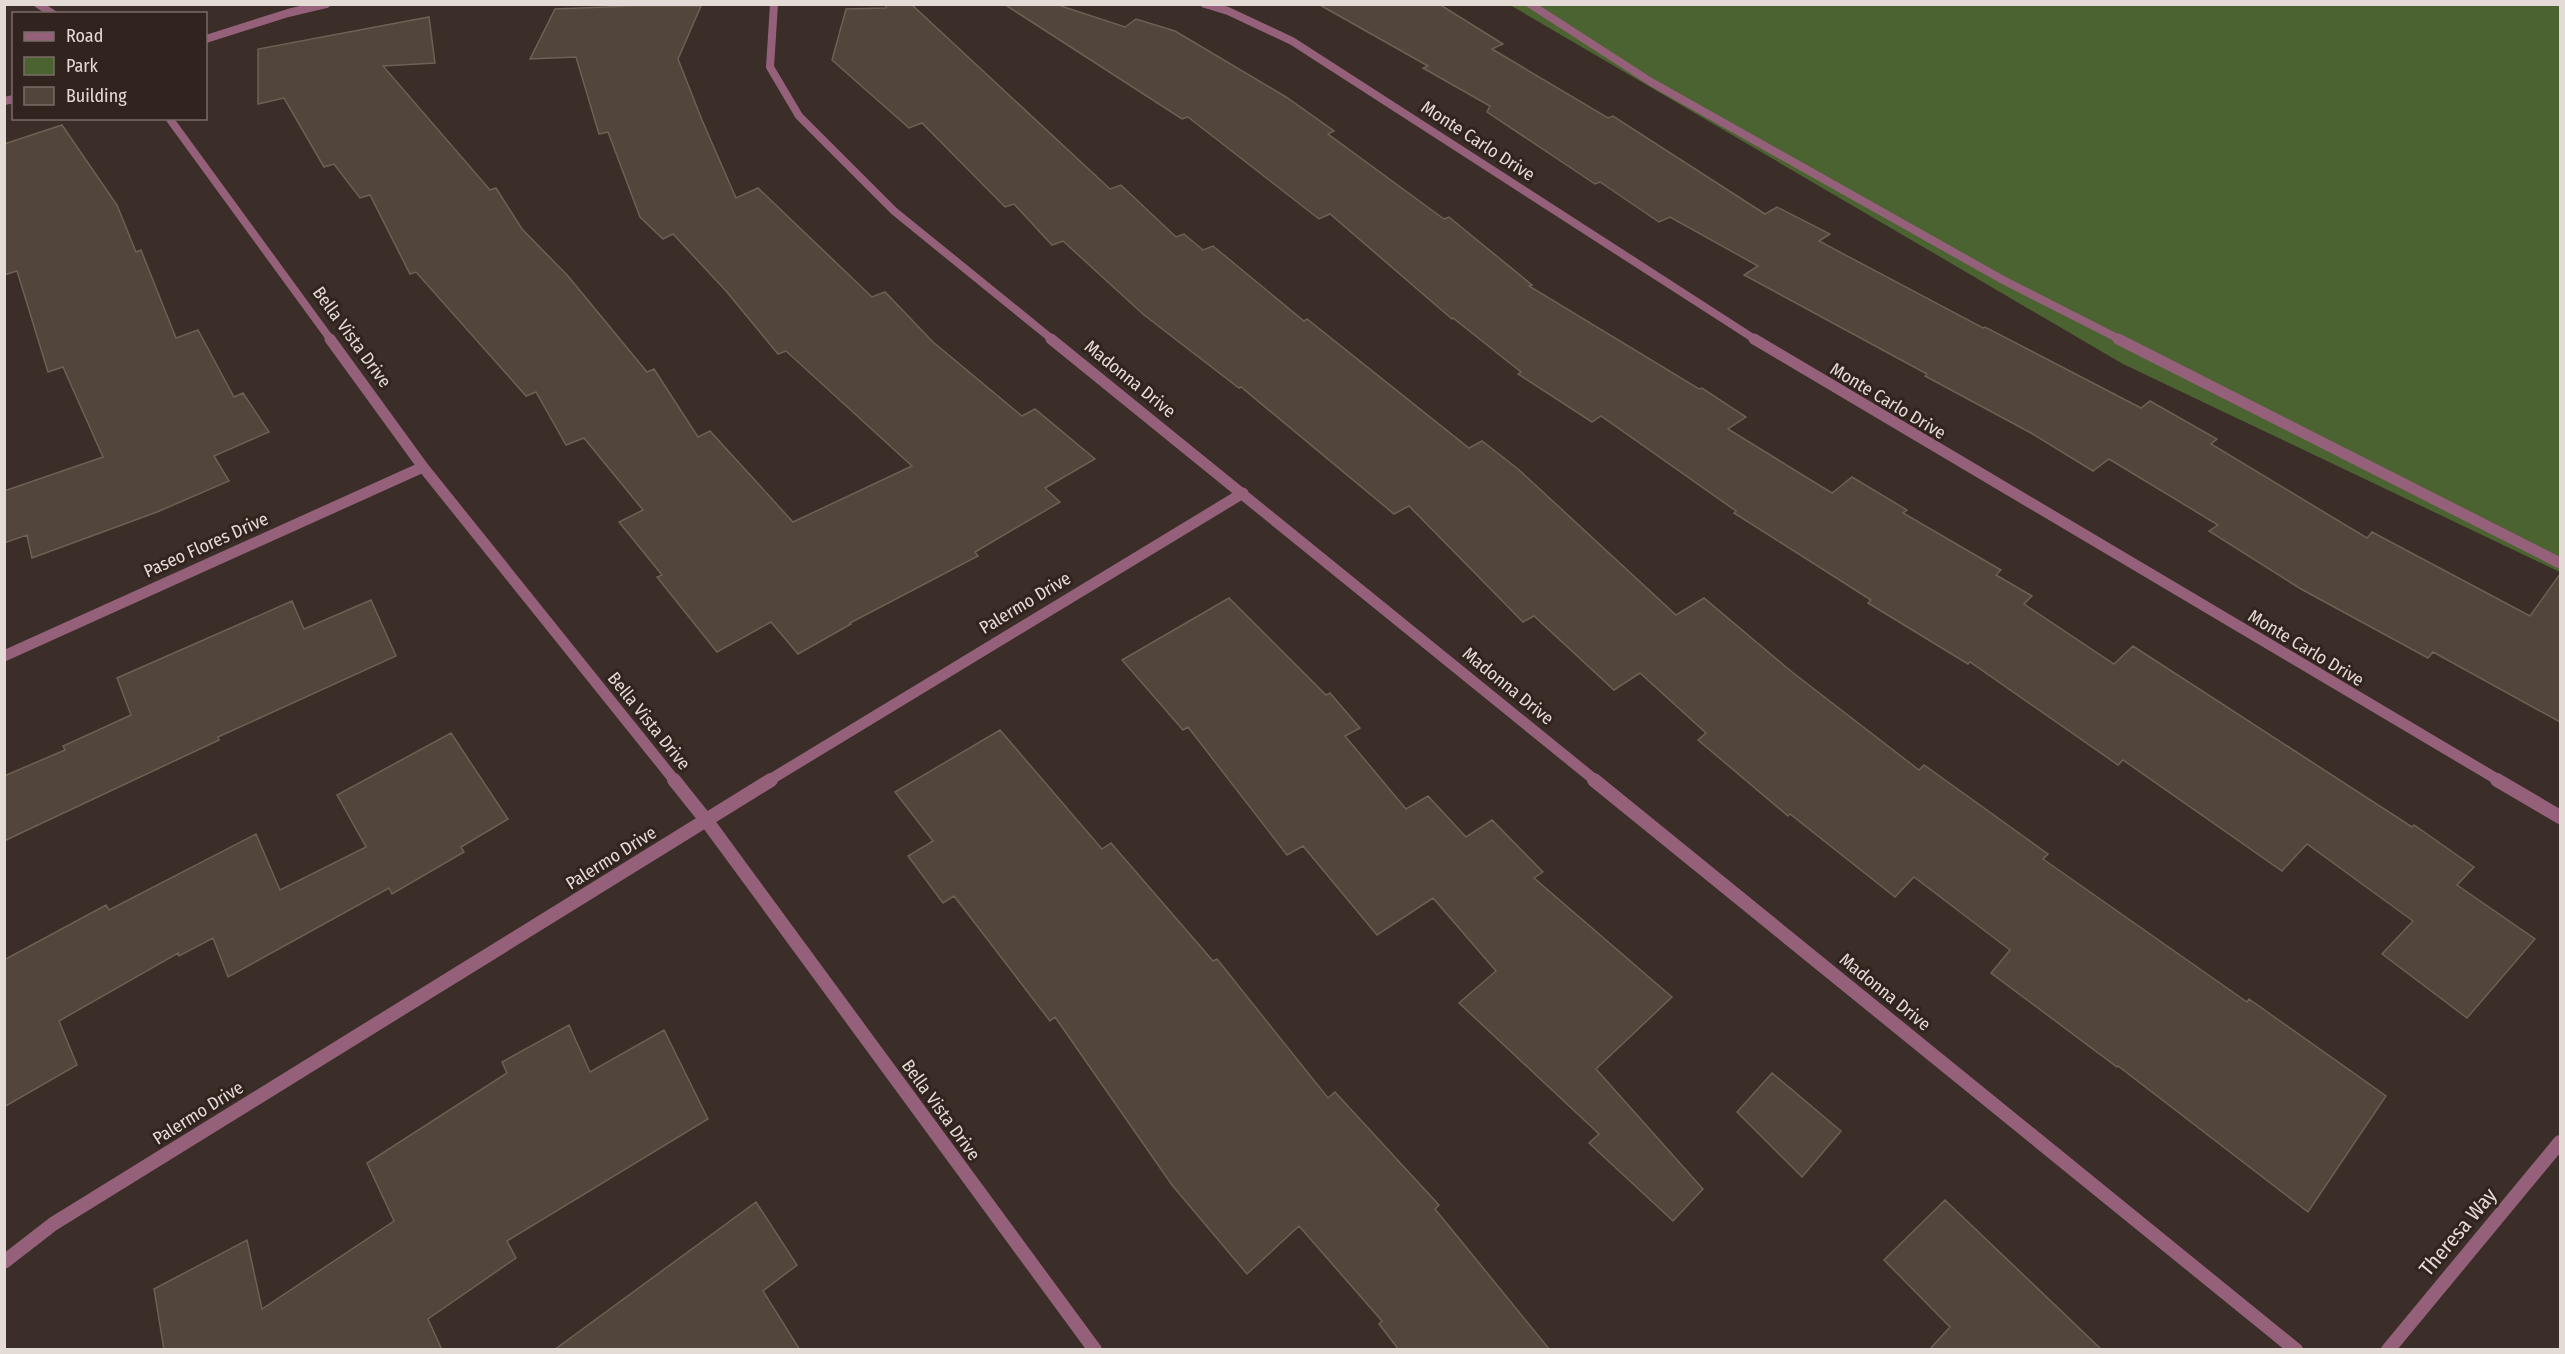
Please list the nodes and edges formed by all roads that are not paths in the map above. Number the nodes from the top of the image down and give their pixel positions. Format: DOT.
graph roads {
  1 [pos="326,4"];
  2 [pos="774,4"];
  3 [pos="1205,4"];
  4 [pos="1530,4"];
  5 [pos="207,39"];
  6 [pos="170,120"];
  7 [pos="423,467"];
  8 [pos="1242,493"];
  9 [pos="2560,563"];
  10 [pos="4,656"];
  11 [pos="2560,818"];
  12 [pos="706,820"];
  13 [pos="2560,1142"];
  14 [pos="4,1262"];
  15 [pos="1095,1350"];
  16 [pos="2296,1350"];
  17 [pos="2388,1350"];
  1 -- 5 [label="street"];
  2 -- 8 [label="street, Madonna Drive"];
  3 -- 11 [label="street, Monte Carlo Drive"];
  4 -- 9 [label="street"];
  6 -- 7 [label="street, Bella Vista Drive"];
  7 -- 10 [label="street, Paseo Flores Drive"];
  7 -- 12 [label="street, Bella Vista Drive"];
  8 -- 12 [label="street, Palermo Drive"];
  8 -- 16 [label="street, Madonna Drive"];
  12 -- 14 [label="street, Palermo Drive"];
  12 -- 15 [label="street, Bella Vista Drive"];
  13 -- 17 [label="street, Theresa Way"];
}
